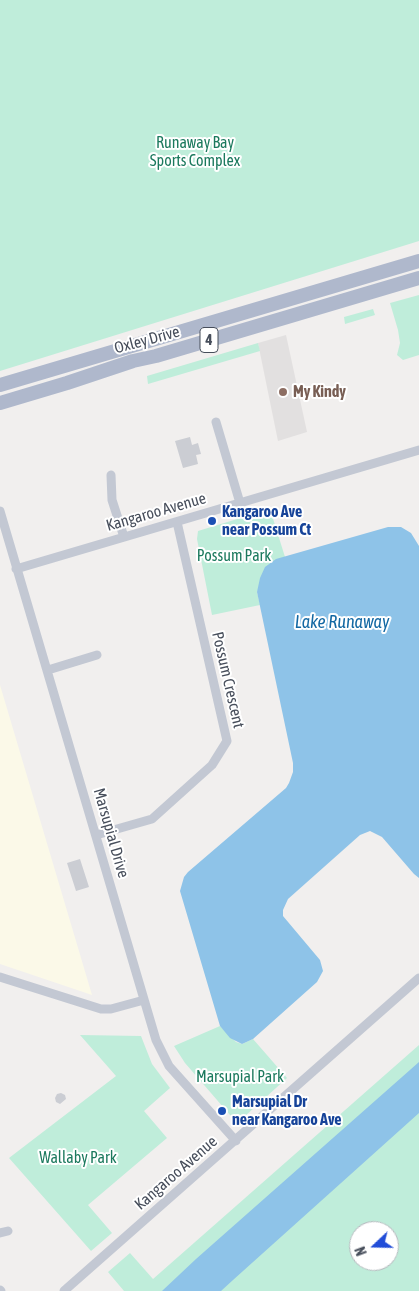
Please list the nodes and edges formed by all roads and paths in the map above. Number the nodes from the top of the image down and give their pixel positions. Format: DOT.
graph roads {
  1 [pos="419,261"];
  2 [pos="419,278"];
  3 [pos="0,385"];
  4 [pos="0,403"];
  5 [pos="216,422"];
  6 [pos="419,450"];
  7 [pos="111,475"];
  8 [pos="240,503"];
  9 [pos="0,511"];
  10 [pos="177,522"];
  11 [pos="124,537"];
  12 [pos="16,569"];
  13 [pos="97,655"];
  14 [pos="48,670"];
  15 [pos="96,836"];
  16 [pos="0,977"];
  17 [pos="419,978"];
  18 [pos="144,1000"];
  19 [pos="236,1141"];
  20 [pos="64,1291"];
  1 -- 3 [label="main road, Oxley Drive / 4"];
  2 -- 4 [label="main road, Oxley Drive / 4"];
  5 -- 8 [label="street"];
  6 -- 8 [label="street, Kangaroo Avenue"];
  7 -- 11 [label="street"];
  8 -- 10 [label="street, Kangaroo Avenue"];
  9 -- 12 [label="street, Marsupial Drive"];
  10 -- 11 [label="street, Kangaroo Avenue"];
  10 -- 15 [label="street, Possum Crescent"];
  11 -- 12 [label="street, Kangaroo Avenue"];
  12 -- 14 [label="street, Marsupial Drive"];
  13 -- 14 [label="street"];
  14 -- 15 [label="street, Marsupial Drive"];
  15 -- 18 [label="street, Marsupial Drive"];
  16 -- 18 [label="street"];
  17 -- 19 [label="street, Kangaroo Avenue"];
  18 -- 19 [label="street, Marsupial Drive"];
  19 -- 20 [label="street, Kangaroo Avenue"];
}
